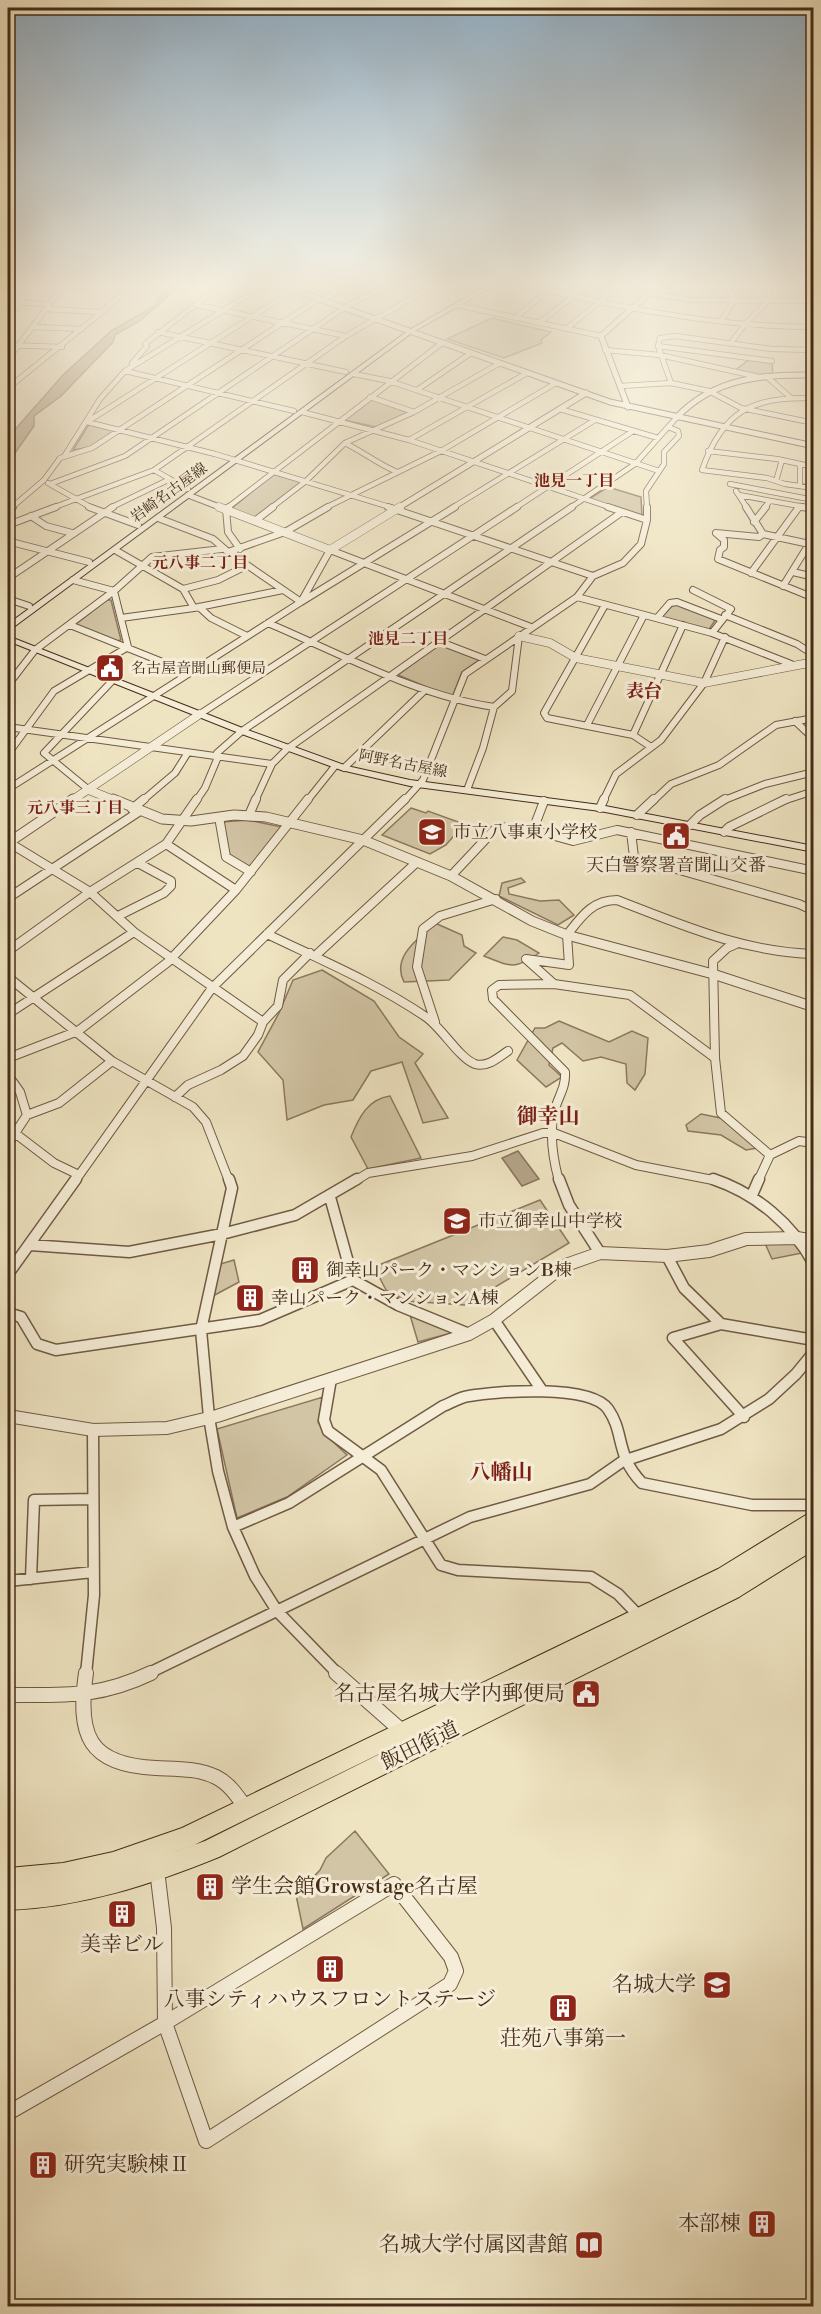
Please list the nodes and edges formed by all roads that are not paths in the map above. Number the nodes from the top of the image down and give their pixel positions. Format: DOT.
graph roads {
  1 [pos="106,390"];
  2 [pos="136,390"];
  3 [pos="181,390"];
  4 [pos="206,390"];
  5 [pos="224,390"];
  6 [pos="265,390"];
  7 [pos="327,390"];
  8 [pos="379,390"];
  9 [pos="417,390"];
  10 [pos="453,390"];
  11 [pos="497,390"];
  12 [pos="544,390"];
  13 [pos="577,390"];
  14 [pos="622,390"];
  15 [pos="704,390"];
  16 [pos="713,390"];
  17 [pos="783,390"];
  18 [pos="709,391"];
  19 [pos="220,393"];
  20 [pos="586,393"];
  21 [pos="790,396"];
  22 [pos="370,397"];
  23 [pos="439,398"];
  24 [pos="813,398"];
  25 [pos="250,400"];
  26 [pos="467,407"];
  27 [pos="628,407"];
  28 [pos="741,408"];
  29 [pos="560,410"];
  30 [pos="298,412"];
  31 [pos="414,412"];
  32 [pos="497,417"];
  33 [pos="677,417"];
  34 [pos="595,420"];
  35 [pos="339,421"];
  36 [pos="87,422"];
  37 [pos="813,423"];
  38 [pos="668,427"];
  39 [pos="530,428"];
  40 [pos="722,428"];
  41 [pos="121,430"];
  42 [pos="375,430"];
  43 [pos="633,431"];
  44 [pos="152,438"];
  45 [pos="658,438"];
  46 [pos="409,440"];
  47 [pos="563,440"];
  48 [pos="345,443"];
  49 [pos="813,446"];
  50 [pos="185,447"];
  51 [pos="441,451"];
  52 [pos="708,451"];
  53 [pos="601,453"];
  54 [pos="60,458"];
  55 [pos="232,460"];
  56 [pos="782,460"];
  57 [pos="476,462"];
  58 [pos="636,464"];
  59 [pos="800,464"];
  60 [pos="813,467"];
  61 [pos="154,470"];
  62 [pos="273,471"];
  63 [pos="658,471"];
  64 [pos="397,472"];
  65 [pos="726,473"];
  66 [pos="510,474"];
  67 [pos="170,479"];
  68 [pos="44,480"];
  69 [pos="306,481"];
  70 [pos="776,481"];
  71 [pos="50,484"];
  72 [pos="730,484"];
  73 [pos="800,486"];
  74 [pos="549,487"];
  75 [pos="813,488"];
  76 [pos="188,492"];
  77 [pos="350,494"];
  78 [pos="739,495"];
  79 [pos="75,500"];
  80 [pos="585,500"];
  81 [pos="813,500"];
  82 [pos="770,501"];
  83 [pos="800,506"];
  84 [pos="399,508"];
  85 [pos="226,509"];
  86 [pos="813,509"];
  87 [pos="8,511"];
  88 [pos="622,512"];
  89 [pos="100,513"];
  90 [pos="31,516"];
  91 [pos="158,518"];
  92 [pos="256,520"];
  93 [pos="646,520"];
  94 [pos="434,521"];
  95 [pos="754,522"];
  96 [pos="8,525"];
  97 [pos="138,525"];
  98 [pos="285,532"];
  99 [pos="72,533"];
  100 [pos="763,534"];
  101 [pos="474,535"];
  102 [pos="813,536"];
  103 [pos="779,537"];
  104 [pos="8,538"];
  105 [pos="15,543"];
  106 [pos="811,544"];
  107 [pos="8,546"];
  108 [pos="513,548"];
  109 [pos="240,549"];
  110 [pos="115,550"];
  111 [pos="225,550"];
  112 [pos="330,550"];
  113 [pos="46,551"];
  114 [pos="89,562"];
  115 [pos="552,562"];
  116 [pos="365,564"];
  117 [pos="143,565"];
  118 [pos="246,566"];
  119 [pos="793,572"];
  120 [pos="751,573"];
  121 [pos="593,576"];
  122 [pos="813,577"];
  123 [pos="8,578"];
  124 [pos="406,579"];
  125 [pos="73,580"];
  126 [pos="783,586"];
  127 [pos="183,589"];
  128 [pos="283,590"];
  129 [pos="693,590"];
  130 [pos="114,591"];
  131 [pos="445,594"];
  132 [pos="812,595"];
  133 [pos="577,597"];
  134 [pos="8,599"];
  135 [pos="301,602"];
  136 [pos="605,605"];
  137 [pos="28,606"];
  138 [pos="196,608"];
  139 [pos="483,608"];
  140 [pos="644,615"];
  141 [pos="723,617"];
  142 [pos="121,618"];
  143 [pos="657,618"];
  144 [pos="8,619"];
  145 [pos="267,623"];
  146 [pos="70,625"];
  147 [pos="683,625"];
  148 [pos="8,627"];
  149 [pos="531,627"];
  150 [pos="712,633"];
  151 [pos="247,636"];
  152 [pos="519,636"];
  153 [pos="725,637"];
  154 [pos="8,638"];
  155 [pos="311,641"];
  156 [pos="438,641"];
  157 [pos="128,647"];
  158 [pos="35,650"];
  159 [pos="812,652"];
  160 [pos="350,658"];
  161 [pos="576,658"];
  162 [pos="485,659"];
  163 [pos="803,662"];
  164 [pos="813,662"];
  165 [pos="791,664"];
  166 [pos="617,667"];
  167 [pos="87,670"];
  168 [pos="190,673"];
  169 [pos="391,675"];
  170 [pos="660,675"];
  171 [pos="113,680"];
  172 [pos="704,683"];
  173 [pos="8,685"];
  174 [pos="425,690"];
  175 [pos="155,696"];
  176 [pos="455,701"];
  177 [pos="494,706"];
  178 [pos="200,714"];
  179 [pos="813,718"];
  180 [pos="795,721"];
  181 [pos="587,725"];
  182 [pos="8,728"];
  183 [pos="25,730"];
  184 [pos="242,732"];
  185 [pos="59,735"];
  186 [pos="633,735"];
  187 [pos="84,739"];
  188 [pos="813,739"];
  189 [pos="651,747"];
  190 [pos="150,748"];
  191 [pos="287,749"];
  192 [pos="8,754"];
  193 [pos="188,754"];
  194 [pos="218,757"];
  195 [pos="53,758"];
  196 [pos="272,764"];
  197 [pos="340,767"];
  198 [pos="813,772"];
  199 [pos="420,784"];
  200 [pos="10,785"];
  201 [pos="89,790"];
  202 [pos="467,790"];
  203 [pos="813,791"];
  204 [pos="544,801"];
  205 [pos="600,808"];
  206 [pos="136,810"];
  207 [pos="249,815"];
  208 [pos="637,815"];
  209 [pos="219,817"];
  210 [pos="180,821"];
  211 [pos="292,822"];
  212 [pos="690,825"];
  213 [pos="533,830"];
  214 [pos="631,832"];
  215 [pos="724,832"];
  216 [pos="363,840"];
  217 [pos="8,842"];
  218 [pos="166,844"];
  219 [pos="813,849"];
  220 [pos="417,862"];
  221 [pos="138,863"];
  222 [pos="53,868"];
  223 [pos="813,871"];
  224 [pos="251,872"];
  225 [pos="450,876"];
  226 [pos="236,890"];
  227 [pos="90,892"];
  228 [pos="8,898"];
  229 [pos="496,899"];
  230 [pos="813,911"];
  231 [pos="118,916"];
  232 [pos="134,932"];
  233 [pos="267,934"];
  234 [pos="567,935"];
  235 [pos="736,944"];
  236 [pos="8,951"];
  237 [pos="813,954"];
  238 [pos="313,955"];
  239 [pos="172,958"];
  240 [pos="713,974"];
  241 [pos="8,977"];
  242 [pos="554,984"];
  243 [pos="212,988"];
  244 [pos="34,997"];
  245 [pos="813,1006"];
  246 [pos="8,1014"];
  247 [pos="263,1022"];
  248 [pos="435,1022"];
  249 [pos="78,1031"];
  250 [pos="508,1051"];
  251 [pos="8,1058"];
  252 [pos="716,1058"];
  253 [pos="112,1061"];
  254 [pos="8,1075"];
  255 [pos="145,1079"];
  256 [pos="176,1096"];
  257 [pos="27,1115"];
  258 [pos="554,1133"];
  259 [pos="16,1134"];
  260 [pos="813,1143"];
  261 [pos="8,1144"];
  262 [pos="770,1155"];
  263 [pos="79,1175"];
  264 [pos="752,1195"];
  265 [pos="330,1197"];
  266 [pos="222,1234"];
  267 [pos="797,1238"];
  268 [pos="813,1241"];
  269 [pos="30,1245"];
  270 [pos="600,1253"];
  271 [pos="667,1256"];
  272 [pos="813,1264"];
  273 [pos="8,1274"];
  274 [pos="353,1280"];
  275 [pos="8,1313"];
  276 [pos="494,1320"];
  277 [pos="721,1324"];
  278 [pos="201,1330"];
  279 [pos="469,1334"];
  280 [pos="813,1340"];
  281 [pos="813,1352"];
  282 [pos="331,1379"];
  283 [pos="541,1389"];
  284 [pos="8,1416"];
  285 [pos="209,1417"];
  286 [pos="744,1417"];
  287 [pos="93,1430"];
  288 [pos="362,1458"];
  289 [pos="623,1461"];
  290 [pos="93,1499"];
  291 [pos="813,1505"];
  292 [pos="813,1519"];
  293 [pos="233,1527"];
  294 [pos="813,1539"];
  295 [pos="426,1540"];
  296 [pos="93,1572"];
  297 [pos="31,1578"];
  298 [pos="8,1581"];
  299 [pos="278,1611"];
  300 [pos="641,1618"];
  301 [pos="8,1695"];
  302 [pos="84,1695"];
  303 [pos="404,1733"];
  304 [pos="247,1810"];
  305 [pos="157,1870"];
  306 [pos="8,1879"];
  307 [pos="8,1899"];
  308 [pos="165,2023"];
  309 [pos="8,2113"];
  1 -- 36 [label="street"];
  2 -- 36 [label="street"];
  3 -- 41 [label="street"];
  4 -- 19 [label="street"];
  5 -- 19 [label="street"];
  6 -- 25 [label="street"];
  7 -- 30 [label="main road, 岩崎名古屋線"];
  8 -- 22 [label="street"];
  9 -- 23 [label="street"];
  10 -- 23 [label="street"];
  11 -- 26 [label="street"];
  12 -- 32 [label="street"];
  13 -- 20 [label="street"];
  14 -- 27 [label="street"];
  15 -- 18 [label="street"];
  16 -- 18 [label="street"];
  17 -- 21 [label="street"];
  18 -- 28 [label="street"];
  18 -- 33 [label="street"];
  19 -- 25 [label="street"];
  19 -- 44 [label="street"];
  20 -- 27 [label="street"];
  20 -- 29 [label="street"];
  21 -- 24 [label="street"];
  21 -- 28 [label="street"];
  22 -- 31 [label="street"];
  22 -- 35 [label="street"];
  23 -- 26 [label="street"];
  23 -- 31 [label="street"];
  25 -- 30 [label="street"];
  25 -- 50 [label="street"];
  26 -- 32 [label="street"];
  26 -- 46 [label="street"];
  27 -- 33 [label="street"];
  28 -- 37 [label="street"];
  28 -- 40 [label="street"];
  29 -- 34 [label="street"];
  29 -- 39 [label="street"];
  30 -- 35 [label="street"];
  30 -- 55 [label="main road, 岩崎名古屋線"];
  31 -- 42 [label="street"];
  32 -- 39 [label="street"];
  32 -- 51 [label="street"];
  33 -- 38 [label="street"];
  33 -- 40 [label="street"];
  34 -- 43 [label="street"];
  34 -- 47 [label="street"];
  35 -- 42 [label="street"];
  35 -- 62 [label="street"];
  36 -- 41 [label="street"];
  36 -- 54 [label="street"];
  38 -- 45 [label="street"];
  38 -- 63 [label="street"];
  39 -- 47 [label="street"];
  39 -- 57 [label="street"];
  40 -- 49 [label="street"];
  40 -- 52 [label="street"];
  41 -- 44 [label="street"];
  41 -- 54 [label="street"];
  42 -- 46 [label="street"];
  42 -- 48 [label="street"];
  43 -- 45 [label="street"];
  43 -- 53 [label="street"];
  44 -- 50 [label="street"];
  44 -- 71 [label="street"];
  45 -- 58 [label="street"];
  46 -- 51 [label="street"];
  47 -- 53 [label="street"];
  47 -- 66 [label="street"];
  48 -- 64 [label="street"];
  48 -- 69 [label="street"];
  50 -- 55 [label="street"];
  50 -- 61 [label="street"];
  51 -- 57 [label="street"];
  51 -- 64 [label="street"];
  52 -- 56 [label="street"];
  52 -- 65 [label="street"];
  53 -- 58 [label="street"];
  53 -- 74 [label="street"];
  54 -- 68 [label="street"];
  55 -- 62 [label="street"];
  55 -- 76 [label="main road, 岩崎名古屋線"];
  56 -- 59 [label="street"];
  56 -- 70 [label="street"];
  57 -- 66 [label="street"];
  57 -- 84 [label="street"];
  58 -- 63 [label="street"];
  58 -- 80 [label="street"];
  59 -- 60 [label="street"];
  59 -- 73 [label="street"];
  61 -- 67 [label="street"];
  61 -- 79 [label="street"];
  62 -- 69 [label="street"];
  62 -- 85 [label="street"];
  63 -- 93 [label="street"];
  64 -- 77 [label="street"];
  65 -- 70 [label="street"];
  65 -- 72 [label="street"];
  66 -- 74 [label="street"];
  66 -- 94 [label="street"];
  67 -- 76 [label="street"];
  67 -- 89 [label="street"];
  68 -- 71 [label="street"];
  68 -- 87 [label="street"];
  69 -- 77 [label="street"];
  69 -- 92 [label="street"];
  70 -- 73 [label="street"];
  71 -- 79 [label="street"];
  72 -- 78 [label="street"];
  72 -- 81 [label="street"];
  73 -- 75 [label="street"];
  74 -- 80 [label="street"];
  74 -- 101 [label="street"];
  76 -- 85 [label="street"];
  76 -- 91 [label="main road, 岩崎名古屋線"];
  76 -- 97 [label="main road, 岩崎名古屋線"];
  77 -- 84 [label="street"];
  77 -- 98 [label="street"];
  78 -- 82 [label="street"];
  78 -- 95 [label="street"];
  79 -- 89 [label="street"];
  79 -- 90 [label="street"];
  80 -- 88 [label="street"];
  80 -- 108 [label="street"];
  82 -- 83 [label="street"];
  82 -- 95 [label="street"];
  83 -- 86 [label="street"];
  83 -- 103 [label="street"];
  84 -- 94 [label="street"];
  84 -- 112 [label="street"];
  85 -- 92 [label="street"];
  85 -- 109 [label="street"];
  88 -- 93 [label="street"];
  88 -- 115 [label="street"];
  89 -- 97 [label="street"];
  89 -- 99 [label="street"];
  90 -- 96 [label="street"];
  90 -- 99 [label="street"];
  91 -- 110 [label="main road, 岩崎名古屋線"];
  91 -- 111 [label="street"];
  92 -- 98 [label="street"];
  93 -- 121 [label="street"];
  94 -- 101 [label="street"];
  94 -- 116 [label="street"];
  95 -- 100 [label="street"];
  97 -- 114 [label="main road, 岩崎名古屋線"];
  98 -- 109 [label="street"];
  98 -- 112 [label="street"];
  99 -- 113 [label="street"];
  100 -- 103 [label="street"];
  100 -- 120 [label="street"];
  101 -- 108 [label="street"];
  101 -- 124 [label="street"];
  102 -- 106 [label="street"];
  103 -- 106 [label="street"];
  103 -- 120 [label="street"];
  104 -- 105 [label="street"];
  105 -- 107 [label="street"];
  105 -- 113 [label="street"];
  106 -- 119 [label="street"];
  108 -- 115 [label="street"];
  108 -- 131 [label="street"];
  109 -- 111 [label="street"];
  110 -- 117 [label="street"];
  110 -- 125 [label="main road, 岩崎名古屋線"];
  111 -- 117 [label="street"];
  111 -- 118 [label="street"];
  112 -- 116 [label="street"];
  112 -- 135 [label="street"];
  113 -- 114 [label="street"];
  113 -- 123 [label="street"];
  114 -- 137 [label="main road, 岩崎名古屋線"];
  115 -- 121 [label="street"];
  115 -- 139 [label="street"];
  116 -- 124 [label="street"];
  116 -- 135 [label="street"];
  117 -- 127 [label="street"];
  117 -- 130 [label="street"];
  118 -- 127 [label="street"];
  118 -- 128 [label="street"];
  119 -- 122 [label="street"];
  119 -- 126 [label="street"];
  120 -- 126 [label="street"];
  121 -- 133 [label="street"];
  124 -- 131 [label="street"];
  124 -- 155 [label="street"];
  125 -- 130 [label="street"];
  125 -- 148 [label="main road, 岩崎名古屋線"];
  126 -- 132 [label="street"];
  127 -- 138 [label="street"];
  128 -- 135 [label="street"];
  128 -- 138 [label="street"];
  129 -- 141 [label="street"];
  130 -- 142 [label="street"];
  130 -- 146 [label="street"];
  131 -- 139 [label="street"];
  131 -- 160 [label="street"];
  133 -- 136 [label="street"];
  133 -- 149 [label="street"];
  134 -- 137 [label="street"];
  135 -- 145 [label="street"];
  136 -- 140 [label="street"];
  136 -- 161 [label="street"];
  137 -- 144 [label="main road, 岩崎名古屋線"];
  138 -- 142 [label="street"];
  138 -- 151 [label="street"];
  139 -- 149 [label="street"];
  139 -- 156 [label="street"];
  140 -- 143 [label="street"];
  140 -- 166 [label="street"];
  141 -- 143 [label="street"];
  141 -- 150 [label="street"];
  141 -- 159 [label="street"];
  142 -- 157 [label="street"];
  143 -- 147 [label="street"];
  145 -- 151 [label="street"];
  145 -- 155 [label="street"];
  146 -- 157 [label="street"];
  146 -- 158 [label="street"];
  147 -- 150 [label="street"];
  147 -- 170 [label="street"];
  149 -- 152 [label="street"];
  150 -- 153 [label="street"];
  151 -- 168 [label="street"];
  152 -- 161 [label="street"];
  152 -- 162 [label="street"];
  152 -- 177 [label="street"];
  153 -- 165 [label="street"];
  153 -- 172 [label="street"];
  154 -- 158 [label="main road, 阿野名古屋線"];
  155 -- 160 [label="street"];
  155 -- 178 [label="street"];
  156 -- 162 [label="street"];
  156 -- 169 [label="street"];
  157 -- 167 [label="street"];
  157 -- 168 [label="street"];
  158 -- 167 [label="main road, 阿野名古屋線"];
  158 -- 173 [label="street"];
  159 -- 163 [label="street"];
  160 -- 169 [label="street"];
  160 -- 184 [label="street"];
  161 -- 166 [label="street"];
  161 -- 181 [label="street"];
  162 -- 176 [label="street"];
  163 -- 164 [label="street"];
  163 -- 165 [label="street"];
  165 -- 172 [label="street"];
  166 -- 170 [label="street"];
  166 -- 181 [label="street"];
  167 -- 171 [label="main road, 阿野名古屋線"];
  167 -- 183 [label="street"];
  168 -- 175 [label="street"];
  169 -- 174 [label="street"];
  169 -- 191 [label="street"];
  170 -- 172 [label="street"];
  170 -- 186 [label="street"];
  171 -- 175 [label="main road, 阿野名古屋線"];
  171 -- 185 [label="street"];
  172 -- 189 [label="street"];
  174 -- 176 [label="street"];
  174 -- 197 [label="street"];
  175 -- 178 [label="main road, 阿野名古屋線"];
  175 -- 187 [label="street"];
  176 -- 177 [label="street"];
  176 -- 199 [label="street"];
  177 -- 202 [label="street"];
  178 -- 184 [label="main road, 阿野名古屋線"];
  178 -- 190 [label="street"];
  179 -- 180 [label="street"];
  180 -- 188 [label="street"];
  180 -- 208 [label="street"];
  181 -- 186 [label="street"];
  182 -- 183 [label="street"];
  183 -- 185 [label="street"];
  183 -- 192 [label="street"];
  184 -- 191 [label="main road, 阿野名古屋線"];
  184 -- 194 [label="street"];
  185 -- 187 [label="street"];
  185 -- 195 [label="street"];
  186 -- 189 [label="street"];
  187 -- 190 [label="street"];
  187 -- 195 [label="street"];
  189 -- 205 [label="street"];
  190 -- 193 [label="street"];
  190 -- 201 [label="street"];
  191 -- 196 [label="street"];
  191 -- 197 [label="main road, 阿野名古屋線"];
  193 -- 194 [label="street"];
  193 -- 206 [label="street"];
  194 -- 196 [label="street"];
  194 -- 210 [label="street"];
  195 -- 200 [label="street"];
  195 -- 201 [label="street"];
  196 -- 207 [label="street"];
  197 -- 199 [label="main road, 阿野名古屋線"];
  197 -- 211 [label="street"];
  198 -- 212 [label="street"];
  199 -- 202 [label="main road, 阿野名古屋線"];
  199 -- 216 [label="street"];
  201 -- 206 [label="street"];
  201 -- 217 [label="street"];
  202 -- 204 [label="main road, 阿野名古屋線"];
  203 -- 215 [label="street"];
  204 -- 205 [label="main road, 阿野名古屋線"];
  204 -- 213 [label="street"];
  205 -- 208 [label="main road, 阿野名古屋線"];
  206 -- 210 [label="street"];
  206 -- 222 [label="street"];
  207 -- 209 [label="street"];
  207 -- 211 [label="street"];
  208 -- 212 [label="main road, 阿野名古屋線"];
  209 -- 210 [label="street"];
  209 -- 224 [label="street"];
  210 -- 218 [label="street"];
  211 -- 216 [label="street"];
  211 -- 224 [label="street"];
  212 -- 215 [label="main road, 阿野名古屋線"];
  213 -- 214 [label="street"];
  213 -- 225 [label="street"];
  214 -- 223 [label="street"];
  214 -- 230 [label="street"];
  215 -- 219 [label="main road, 阿野名古屋線"];
  216 -- 220 [label="street"];
  216 -- 233 [label="street"];
  217 -- 222 [label="street"];
  218 -- 221 [label="street"];
  218 -- 226 [label="street"];
  220 -- 225 [label="street"];
  220 -- 238 [label="street"];
  221 -- 227 [label="street"];
  221 -- 231 [label="street"];
  222 -- 227 [label="street"];
  222 -- 228 [label="street"];
  224 -- 226 [label="street"];
  225 -- 229 [label="street"];
  226 -- 239 [label="street"];
  227 -- 231 [label="street"];
  227 -- 236 [label="street"];
  229 -- 234 [label="street"];
  229 -- 248 [label="street"];
  231 -- 232 [label="street"];
  232 -- 239 [label="street"];
  232 -- 244 [label="street"];
  233 -- 238 [label="street"];
  233 -- 243 [label="street"];
  234 -- 235 [label="street"];
  234 -- 240 [label="street"];
  234 -- 242 [label="street"];
  235 -- 237 [label="street"];
  235 -- 240 [label="street"];
  238 -- 247 [label="street"];
  238 -- 248 [label="street"];
  239 -- 243 [label="street"];
  239 -- 249 [label="street"];
  240 -- 245 [label="street"];
  240 -- 252 [label="street"];
  241 -- 244 [label="street"];
  242 -- 252 [label="street"];
  242 -- 258 [label="street"];
  243 -- 247 [label="street"];
  243 -- 255 [label="street"];
  244 -- 246 [label="street"];
  244 -- 249 [label="street"];
  247 -- 256 [label="street"];
  248 -- 250 [label="street"];
  249 -- 251 [label="street"];
  249 -- 253 [label="street"];
  252 -- 262 [label="street"];
  253 -- 255 [label="street"];
  253 -- 257 [label="street"];
  254 -- 257 [label="street"];
  255 -- 256 [label="street"];
  255 -- 263 [label="street"];
  256 -- 266 [label="street"];
  257 -- 259 [label="street"];
  258 -- 264 [label="street"];
  258 -- 265 [label="street"];
  258 -- 270 [label="street"];
  259 -- 261 [label="street"];
  259 -- 263 [label="street"];
  260 -- 262 [label="street"];
  262 -- 264 [label="street"];
  263 -- 269 [label="street"];
  264 -- 267 [label="street"];
  265 -- 266 [label="street"];
  265 -- 274 [label="street"];
  266 -- 269 [label="street"];
  266 -- 278 [label="street"];
  267 -- 268 [label="street"];
  267 -- 271 [label="street"];
  267 -- 272 [label="street"];
  269 -- 273 [label="street"];
  270 -- 271 [label="street"];
  270 -- 276 [label="street"];
  271 -- 277 [label="street"];
  274 -- 278 [label="street"];
  274 -- 279 [label="street"];
  275 -- 278 [label="street"];
  276 -- 279 [label="street"];
  276 -- 283 [label="street"];
  277 -- 280 [label="street"];
  277 -- 286 [label="street"];
  278 -- 285 [label="street"];
  279 -- 282 [label="street"];
  281 -- 286 [label="street"];
  282 -- 285 [label="street"];
  282 -- 288 [label="street"];
  283 -- 288 [label="street"];
  283 -- 289 [label="street"];
  284 -- 287 [label="street"];
  285 -- 287 [label="street"];
  285 -- 293 [label="street"];
  286 -- 289 [label="street"];
  287 -- 290 [label="street"];
  288 -- 293 [label="street"];
  288 -- 295 [label="street"];
  289 -- 291 [label="street"];
  289 -- 295 [label="street"];
  290 -- 296 [label="street"];
  290 -- 297 [label="street"];
  292 -- 300 [label="highway, 飯田街道"];
  293 -- 299 [label="street"];
  294 -- 305 [label="highway, 飯田街道"];
  295 -- 299 [label="street"];
  295 -- 300 [label="street"];
  296 -- 297 [label="street"];
  296 -- 302 [label="street"];
  297 -- 298 [label="street"];
  299 -- 302 [label="street"];
  299 -- 303 [label="street"];
  300 -- 303 [label="highway, 飯田街道"];
  301 -- 302 [label="street"];
  302 -- 304 [label="street"];
  303 -- 304 [label="highway, 飯田街道"];
  304 -- 306 [label="highway, 飯田街道"];
  305 -- 307 [label="highway, 飯田街道"];
  305 -- 308 [label="street"];
  308 -- 308 [label="street"];
  308 -- 309 [label="street"];
}
